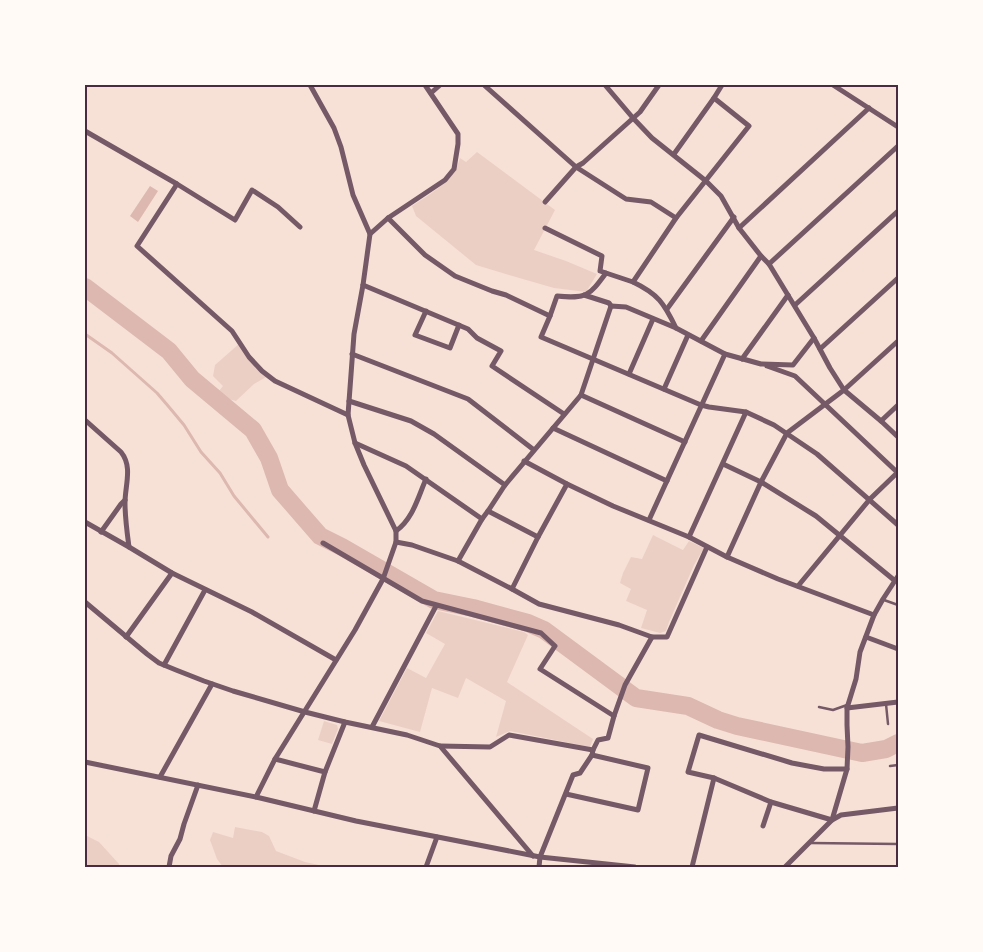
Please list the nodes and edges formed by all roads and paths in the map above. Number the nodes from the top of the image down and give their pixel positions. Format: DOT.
graph roads {
  1 [pos="310,85"];
  2 [pos="425,85"];
  3 [pos="440,85"];
  4 [pos="484,85"];
  5 [pos="605,85"];
  6 [pos="659,85"];
  7 [pos="722,85"];
  8 [pos="834,85"];
  9 [pos="431,93"];
  10 [pos="714,98"];
  11 [pos="869,108"];
  12 [pos="632,118"];
  13 [pos="898,127"];
  14 [pos="85,131"];
  15 [pos="898,146"];
  16 [pos="674,154"];
  17 [pos="576,167"];
  18 [pos="706,181"];
  19 [pos="177,184"];
  20 [pos="545,202"];
  21 [pos="898,211"];
  22 [pos="734,217"];
  23 [pos="388,218"];
  24 [pos="676,218"];
  25 [pos="300,227"];
  26 [pos="545,228"];
  27 [pos="739,228"];
  28 [pos="370,234"];
  29 [pos="761,256"];
  30 [pos="769,264"];
  31 [pos="606,273"];
  32 [pos="898,278"];
  33 [pos="633,282"];
  34 [pos="363,285"];
  35 [pos="584,295"];
  36 [pos="788,295"];
  37 [pos="795,305"];
  38 [pos="611,306"];
  39 [pos="667,309"];
  40 [pos="426,311"];
  41 [pos="550,316"];
  42 [pos="654,319"];
  43 [pos="459,325"];
  44 [pos="676,328"];
  45 [pos="688,335"];
  46 [pos="814,338"];
  47 [pos="701,341"];
  48 [pos="898,341"];
  49 [pos="820,349"];
  50 [pos="352,354"];
  51 [pos="725,354"];
  52 [pos="593,359"];
  53 [pos="742,359"];
  54 [pos="762,364"];
  55 [pos="629,374"];
  56 [pos="664,389"];
  57 [pos="844,390"];
  58 [pos="581,395"];
  59 [pos="350,400"];
  60 [pos="825,404"];
  61 [pos="701,405"];
  62 [pos="898,406"];
  63 [pos="746,412"];
  64 [pos="564,414"];
  65 [pos="348,415"];
  66 [pos="85,420"];
  67 [pos="881,421"];
  68 [pos="553,428"];
  69 [pos="787,433"];
  70 [pos="898,437"];
  71 [pos="685,442"];
  72 [pos="355,444"];
  73 [pos="534,450"];
  74 [pos="524,461"];
  75 [pos="723,464"];
  76 [pos="898,473"];
  77 [pos="426,479"];
  78 [pos="667,481"];
  79 [pos="761,482"];
  80 [pos="567,484"];
  81 [pos="505,485"];
  82 [pos="125,500"];
  83 [pos="870,500"];
  84 [pos="488,511"];
  85 [pos="482,519"];
  86 [pos="649,520"];
  87 [pos="85,522"];
  88 [pos="898,525"];
  89 [pos="396,530"];
  90 [pos="101,532"];
  91 [pos="840,536"];
  92 [pos="538,537"];
  93 [pos="689,537"];
  94 [pos="396,542"];
  95 [pos="323,543"];
  96 [pos="129,547"];
  97 [pos="707,547"];
  98 [pos="728,557"];
  99 [pos="458,561"];
  100 [pos="172,573"];
  101 [pos="383,578"];
  102 [pos="896,578"];
  103 [pos="798,586"];
  104 [pos="512,589"];
  105 [pos="205,590"];
  106 [pos="883,599"];
  107 [pos="85,602"];
  108 [pos="898,604"];
  109 [pos="436,606"];
  110 [pos="874,615"];
  111 [pos="126,637"];
  112 [pos="652,637"];
  113 [pos="866,637"];
  114 [pos="898,649"];
  115 [pos="336,660"];
  116 [pos="164,665"];
  117 [pos="212,684"];
  118 [pos="898,702"];
  119 [pos="886,704"];
  120 [pos="819,707"];
  121 [pos="848,707"];
  122 [pos="305,712"];
  123 [pos="614,716"];
  124 [pos="345,722"];
  125 [pos="888,724"];
  126 [pos="372,728"];
  127 [pos="440,746"];
  128 [pos="592,753"];
  129 [pos="275,759"];
  130 [pos="85,762"];
  131 [pos="898,765"];
  132 [pos="890,766"];
  133 [pos="847,769"];
  134 [pos="325,772"];
  135 [pos="160,778"];
  136 [pos="714,778"];
  137 [pos="198,785"];
  138 [pos="566,794"];
  139 [pos="256,797"];
  140 [pos="771,802"];
  141 [pos="898,808"];
  142 [pos="314,811"];
  143 [pos="832,820"];
  144 [pos="763,826"];
  145 [pos="437,837"];
  146 [pos="810,843"];
  147 [pos="898,844"];
  148 [pos="533,856"];
  149 [pos="540,857"];
  150 [pos="611,866"];
  151 [pos="169,867"];
  152 [pos="426,867"];
  153 [pos="539,867"];
  154 [pos="635,867"];
  155 [pos="692,867"];
  156 [pos="785,867"];
  1 -- 28 [label="street"];
  2 -- 9 [label="street"];
  3 -- 9 [label="street"];
  4 -- 17 [label="street"];
  5 -- 12 [label="street"];
  6 -- 12 [label="street"];
  7 -- 10 [label="street"];
  8 -- 11 [label="street"];
  9 -- 23 [label="street"];
  10 -- 16 [label="street"];
  10 -- 18 [label="street"];
  11 -- 13 [label="street"];
  11 -- 27 [label="street"];
  12 -- 16 [label="street"];
  12 -- 17 [label="street"];
  14 -- 19 [label="street"];
  15 -- 30 [label="street"];
  16 -- 18 [label="street"];
  17 -- 20 [label="street"];
  17 -- 24 [label="street"];
  18 -- 22 [label="street"];
  18 -- 24 [label="street"];
  19 -- 25 [label="street"];
  19 -- 65 [label="street"];
  21 -- 37 [label="street"];
  22 -- 27 [label="street"];
  22 -- 39 [label="street"];
  23 -- 28 [label="street"];
  23 -- 41 [label="street"];
  24 -- 33 [label="street"];
  26 -- 31 [label="street"];
  27 -- 29 [label="street"];
  28 -- 34 [label="street"];
  29 -- 30 [label="street"];
  29 -- 47 [label="street"];
  30 -- 36 [label="street"];
  31 -- 33 [label="street"];
  31 -- 35 [label="street"];
  32 -- 49 [label="street"];
  33 -- 39 [label="street"];
  34 -- 40 [label="street"];
  34 -- 50 [label="street"];
  35 -- 38 [label="street"];
  35 -- 41 [label="street"];
  36 -- 37 [label="street"];
  36 -- 53 [label="street"];
  37 -- 46 [label="street"];
  38 -- 42 [label="street"];
  38 -- 52 [label="street"];
  39 -- 44 [label="street"];
  40 -- 43 [label="street"];
  40 -- 43 [label="street"];
  41 -- 52 [label="street"];
  42 -- 44 [label="street"];
  42 -- 55 [label="street"];
  43 -- 64 [label="street"];
  44 -- 45 [label="street"];
  45 -- 47 [label="street"];
  45 -- 56 [label="street"];
  46 -- 49 [label="street"];
  46 -- 54 [label="street"];
  47 -- 51 [label="street"];
  48 -- 57 [label="street"];
  49 -- 57 [label="street"];
  50 -- 59 [label="street"];
  50 -- 73 [label="street"];
  51 -- 53 [label="street"];
  51 -- 61 [label="street"];
  52 -- 55 [label="street"];
  52 -- 58 [label="street"];
  53 -- 54 [label="street"];
  54 -- 60 [label="street"];
  55 -- 56 [label="street"];
  56 -- 61 [label="street"];
  57 -- 60 [label="street"];
  57 -- 67 [label="street"];
  58 -- 64 [label="street"];
  58 -- 71 [label="street"];
  59 -- 65 [label="street"];
  59 -- 81 [label="street"];
  60 -- 69 [label="street"];
  60 -- 76 [label="street"];
  61 -- 63 [label="street"];
  61 -- 71 [label="street"];
  62 -- 67 [label="street"];
  63 -- 69 [label="street"];
  63 -- 75 [label="street"];
  64 -- 68 [label="street"];
  65 -- 72 [label="street"];
  66 -- 82 [label="street"];
  67 -- 70 [label="street"];
  68 -- 73 [label="street"];
  68 -- 78 [label="street"];
  69 -- 79 [label="street"];
  69 -- 83 [label="street"];
  71 -- 78 [label="street"];
  72 -- 77 [label="street"];
  72 -- 89 [label="street"];
  73 -- 74 [label="street"];
  74 -- 80 [label="street"];
  74 -- 81 [label="street"];
  75 -- 79 [label="street"];
  75 -- 93 [label="street"];
  76 -- 83 [label="street"];
  77 -- 85 [label="street"];
  77 -- 89 [label="street"];
  78 -- 86 [label="street"];
  79 -- 91 [label="street"];
  79 -- 98 [label="street"];
  80 -- 86 [label="street"];
  80 -- 92 [label="street"];
  81 -- 84 [label="street"];
  82 -- 90 [label="street"];
  82 -- 96 [label="street"];
  83 -- 88 [label="street"];
  83 -- 91 [label="street"];
  84 -- 85 [label="street"];
  84 -- 92 [label="street"];
  85 -- 99 [label="street"];
  86 -- 93 [label="street"];
  87 -- 90 [label="street"];
  89 -- 94 [label="street"];
  90 -- 96 [label="street"];
  91 -- 102 [label="street"];
  91 -- 103 [label="street"];
  92 -- 104 [label="street"];
  93 -- 97 [label="street"];
  94 -- 99 [label="street"];
  94 -- 101 [label="street"];
  95 -- 101 [label="street"];
  96 -- 100 [label="street"];
  97 -- 98 [label="street"];
  97 -- 112 [label="street"];
  98 -- 103 [label="street"];
  99 -- 104 [label="street"];
  100 -- 105 [label="street"];
  100 -- 111 [label="street"];
  101 -- 109 [label="street"];
  101 -- 115 [label="street"];
  102 -- 106 [label="street"];
  103 -- 110 [label="street"];
  104 -- 112 [label="street"];
  105 -- 115 [label="street"];
  105 -- 116 [label="street"];
  106 -- 108 [label="lane"];
  106 -- 110 [label="street"];
  107 -- 111 [label="street"];
  109 -- 123 [label="street"];
  109 -- 126 [label="street"];
  110 -- 113 [label="street"];
  111 -- 116 [label="street"];
  112 -- 123 [label="street"];
  113 -- 114 [label="street"];
  113 -- 121 [label="street"];
  115 -- 122 [label="street"];
  116 -- 117 [label="street"];
  117 -- 122 [label="street"];
  117 -- 135 [label="street"];
  118 -- 119 [label="street"];
  119 -- 121 [label="street"];
  119 -- 125 [label="lane"];
  120 -- 121 [label="lane"];
  121 -- 133 [label="street"];
  122 -- 124 [label="street"];
  122 -- 129 [label="street"];
  123 -- 128 [label="street"];
  124 -- 126 [label="street"];
  124 -- 134 [label="street"];
  126 -- 127 [label="street"];
  127 -- 128 [label="street"];
  127 -- 148 [label="street"];
  128 -- 138 [label="street"];
  128 -- 138 [label="street"];
  129 -- 134 [label="street"];
  129 -- 139 [label="street"];
  130 -- 135 [label="street"];
  131 -- 132 [label="lane"];
  133 -- 136 [label="street"];
  133 -- 143 [label="street"];
  134 -- 142 [label="street"];
  135 -- 137 [label="street"];
  136 -- 140 [label="street"];
  136 -- 155 [label="street"];
  137 -- 139 [label="street"];
  137 -- 151 [label="street"];
  138 -- 149 [label="street"];
  139 -- 142 [label="street"];
  140 -- 143 [label="street"];
  140 -- 144 [label="street"];
  141 -- 143 [label="street"];
  142 -- 145 [label="street"];
  143 -- 146 [label="street"];
  145 -- 148 [label="street"];
  145 -- 152 [label="street"];
  146 -- 147 [label="lane"];
  146 -- 156 [label="street"];
  148 -- 149 [label="street"];
  149 -- 150 [label="street"];
  149 -- 153 [label="street"];
  150 -- 154 [label="street"];
}
